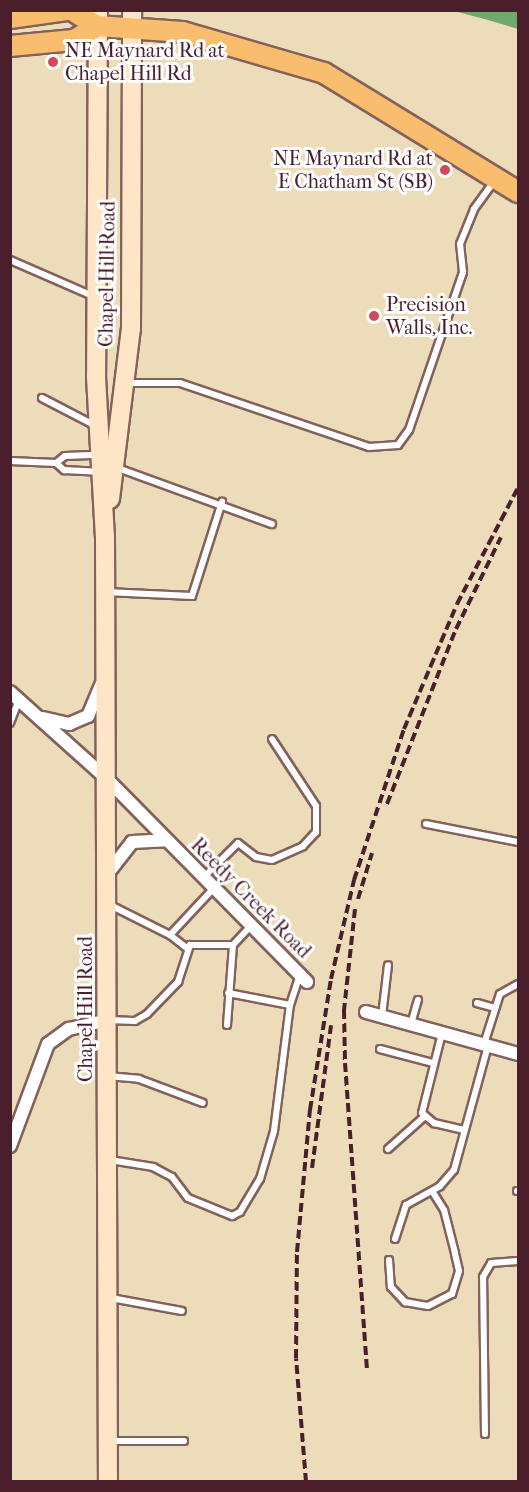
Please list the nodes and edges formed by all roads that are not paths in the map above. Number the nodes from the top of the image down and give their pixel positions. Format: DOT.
graph roads {
  1 [pos="68,10"];
  2 [pos="72,10"];
  3 [pos="10,18"];
  4 [pos="98,18"];
  5 [pos="132,20"];
  6 [pos="10,46"];
  7 [pos="496,178"];
  8 [pos="519,192"];
  9 [pos="10,260"];
  10 [pos="95,297"];
  11 [pos="126,383"];
  12 [pos="42,398"];
  13 [pos="97,426"];
  14 [pos="10,461"];
  15 [pos="56,463"];
  16 [pos="104,464"];
  17 [pos="222,502"];
  18 [pos="272,524"];
  19 [pos="105,592"];
  20 [pos="106,664"];
  21 [pos="15,696"];
  22 [pos="38,716"];
  23 [pos="10,723"];
  24 [pos="272,740"];
  25 [pos="107,778"];
  26 [pos="426,824"];
  27 [pos="167,840"];
  28 [pos="519,842"];
  29 [pos="108,874"];
  30 [pos="203,877"];
  31 [pos="214,888"];
  32 [pos="107,903"];
  33 [pos="251,926"];
  34 [pos="170,935"];
  35 [pos="233,945"];
  36 [pos="188,949"];
  37 [pos="388,965"];
  38 [pos="303,979"];
  39 [pos="519,984"];
  40 [pos="228,993"];
  41 [pos="418,1000"];
  42 [pos="477,1003"];
  43 [pos="290,1005"];
  44 [pos="495,1008"];
  45 [pos="366,1012"];
  46 [pos="382,1017"];
  47 [pos="107,1020"];
  48 [pos="227,1024"];
  49 [pos="411,1025"];
  50 [pos="442,1033"];
  51 [pos="486,1045"];
  52 [pos="380,1049"];
  53 [pos="519,1054"];
  54 [pos="433,1062"];
  55 [pos="107,1076"];
  56 [pos="202,1103"];
  57 [pos="425,1116"];
  58 [pos="464,1130"];
  59 [pos="10,1146"];
  60 [pos="388,1149"];
  61 [pos="109,1160"];
  62 [pos="432,1191"];
  63 [pos="395,1239"];
  64 [pos="389,1260"];
  65 [pos="519,1261"];
  66 [pos="107,1298"];
  67 [pos="182,1311"];
  68 [pos="485,1434"];
  69 [pos="108,1441"];
  70 [pos="184,1441"];
  71 [pos="108,1482"];
  1 -- 3 [label="main road"];
  2 -- 4 [label="main road"];
  4 -- 5 [label="main road"];
  4 -- 6 [label="main road"];
  4 -- 10 [label="main road, Chapel Hill Road"];
  5 -- 7 [label="main road"];
  5 -- 11 [label="main road, Chapel Hill Road"];
  7 -- 8 [label="main road"];
  7 -- 11 [label="lane"];
  9 -- 10 [label="lane"];
  10 -- 13 [label="main road, Chapel Hill Road"];
  11 -- 16 [label="main road, Chapel Hill Road"];
  12 -- 13 [label="lane"];
  13 -- 16 [label="main road, Chapel Hill Road"];
  14 -- 15 [label="lane"];
  15 -- 16 [label="lane"];
  15 -- 16 [label="lane"];
  16 -- 17 [label="lane"];
  16 -- 19 [label="main road, Chapel Hill Road"];
  17 -- 18 [label="lane"];
  17 -- 19 [label="lane"];
  19 -- 20 [label="main road, Chapel Hill Road"];
  20 -- 22 [label="street, Reedy Creek Road"];
  20 -- 25 [label="main road, Chapel Hill Road"];
  21 -- 22 [label="street, Reedy Creek Road"];
  21 -- 23 [label="lane"];
  22 -- 25 [label="street, Reedy Creek Road"];
  24 -- 30 [label="lane"];
  25 -- 27 [label="street, Reedy Creek Road"];
  25 -- 29 [label="main road, Chapel Hill Road"];
  26 -- 28 [label="lane"];
  27 -- 29 [label="street, Reedy Creek Road"];
  27 -- 30 [label="street, Reedy Creek Road"];
  29 -- 32 [label="main road, Chapel Hill Road"];
  30 -- 31 [label="street, Reedy Creek Road"];
  31 -- 33 [label="street, Reedy Creek Road"];
  31 -- 34 [label="lane"];
  32 -- 34 [label="lane"];
  32 -- 47 [label="main road, Chapel Hill Road"];
  33 -- 35 [label="lane"];
  33 -- 38 [label="street, Reedy Creek Road"];
  34 -- 36 [label="lane"];
  35 -- 36 [label="lane"];
  35 -- 40 [label="lane"];
  36 -- 47 [label="lane"];
  37 -- 46 [label="lane"];
  38 -- 43 [label="lane"];
  39 -- 44 [label="lane"];
  40 -- 43 [label="lane"];
  40 -- 48 [label="lane"];
  41 -- 49 [label="lane"];
  42 -- 44 [label="lane"];
  43 -- 61 [label="lane"];
  44 -- 51 [label="lane"];
  45 -- 46 [label="street"];
  46 -- 49 [label="street"];
  47 -- 55 [label="main road, Chapel Hill Road"];
  47 -- 59 [label="street"];
  49 -- 50 [label="street"];
  50 -- 51 [label="street"];
  50 -- 54 [label="lane"];
  51 -- 53 [label="street"];
  51 -- 58 [label="lane"];
  52 -- 54 [label="lane"];
  54 -- 57 [label="lane"];
  55 -- 56 [label="lane"];
  55 -- 61 [label="main road, Chapel Hill Road"];
  57 -- 58 [label="lane"];
  57 -- 60 [label="lane"];
  58 -- 62 [label="lane"];
  61 -- 66 [label="main road, Chapel Hill Road"];
  62 -- 63 [label="lane"];
  62 -- 64 [label="lane"];
  65 -- 68 [label="lane"];
  66 -- 67 [label="lane"];
  66 -- 69 [label="main road, Chapel Hill Road"];
  69 -- 70 [label="lane"];
  69 -- 71 [label="main road, Chapel Hill Road"];
}
